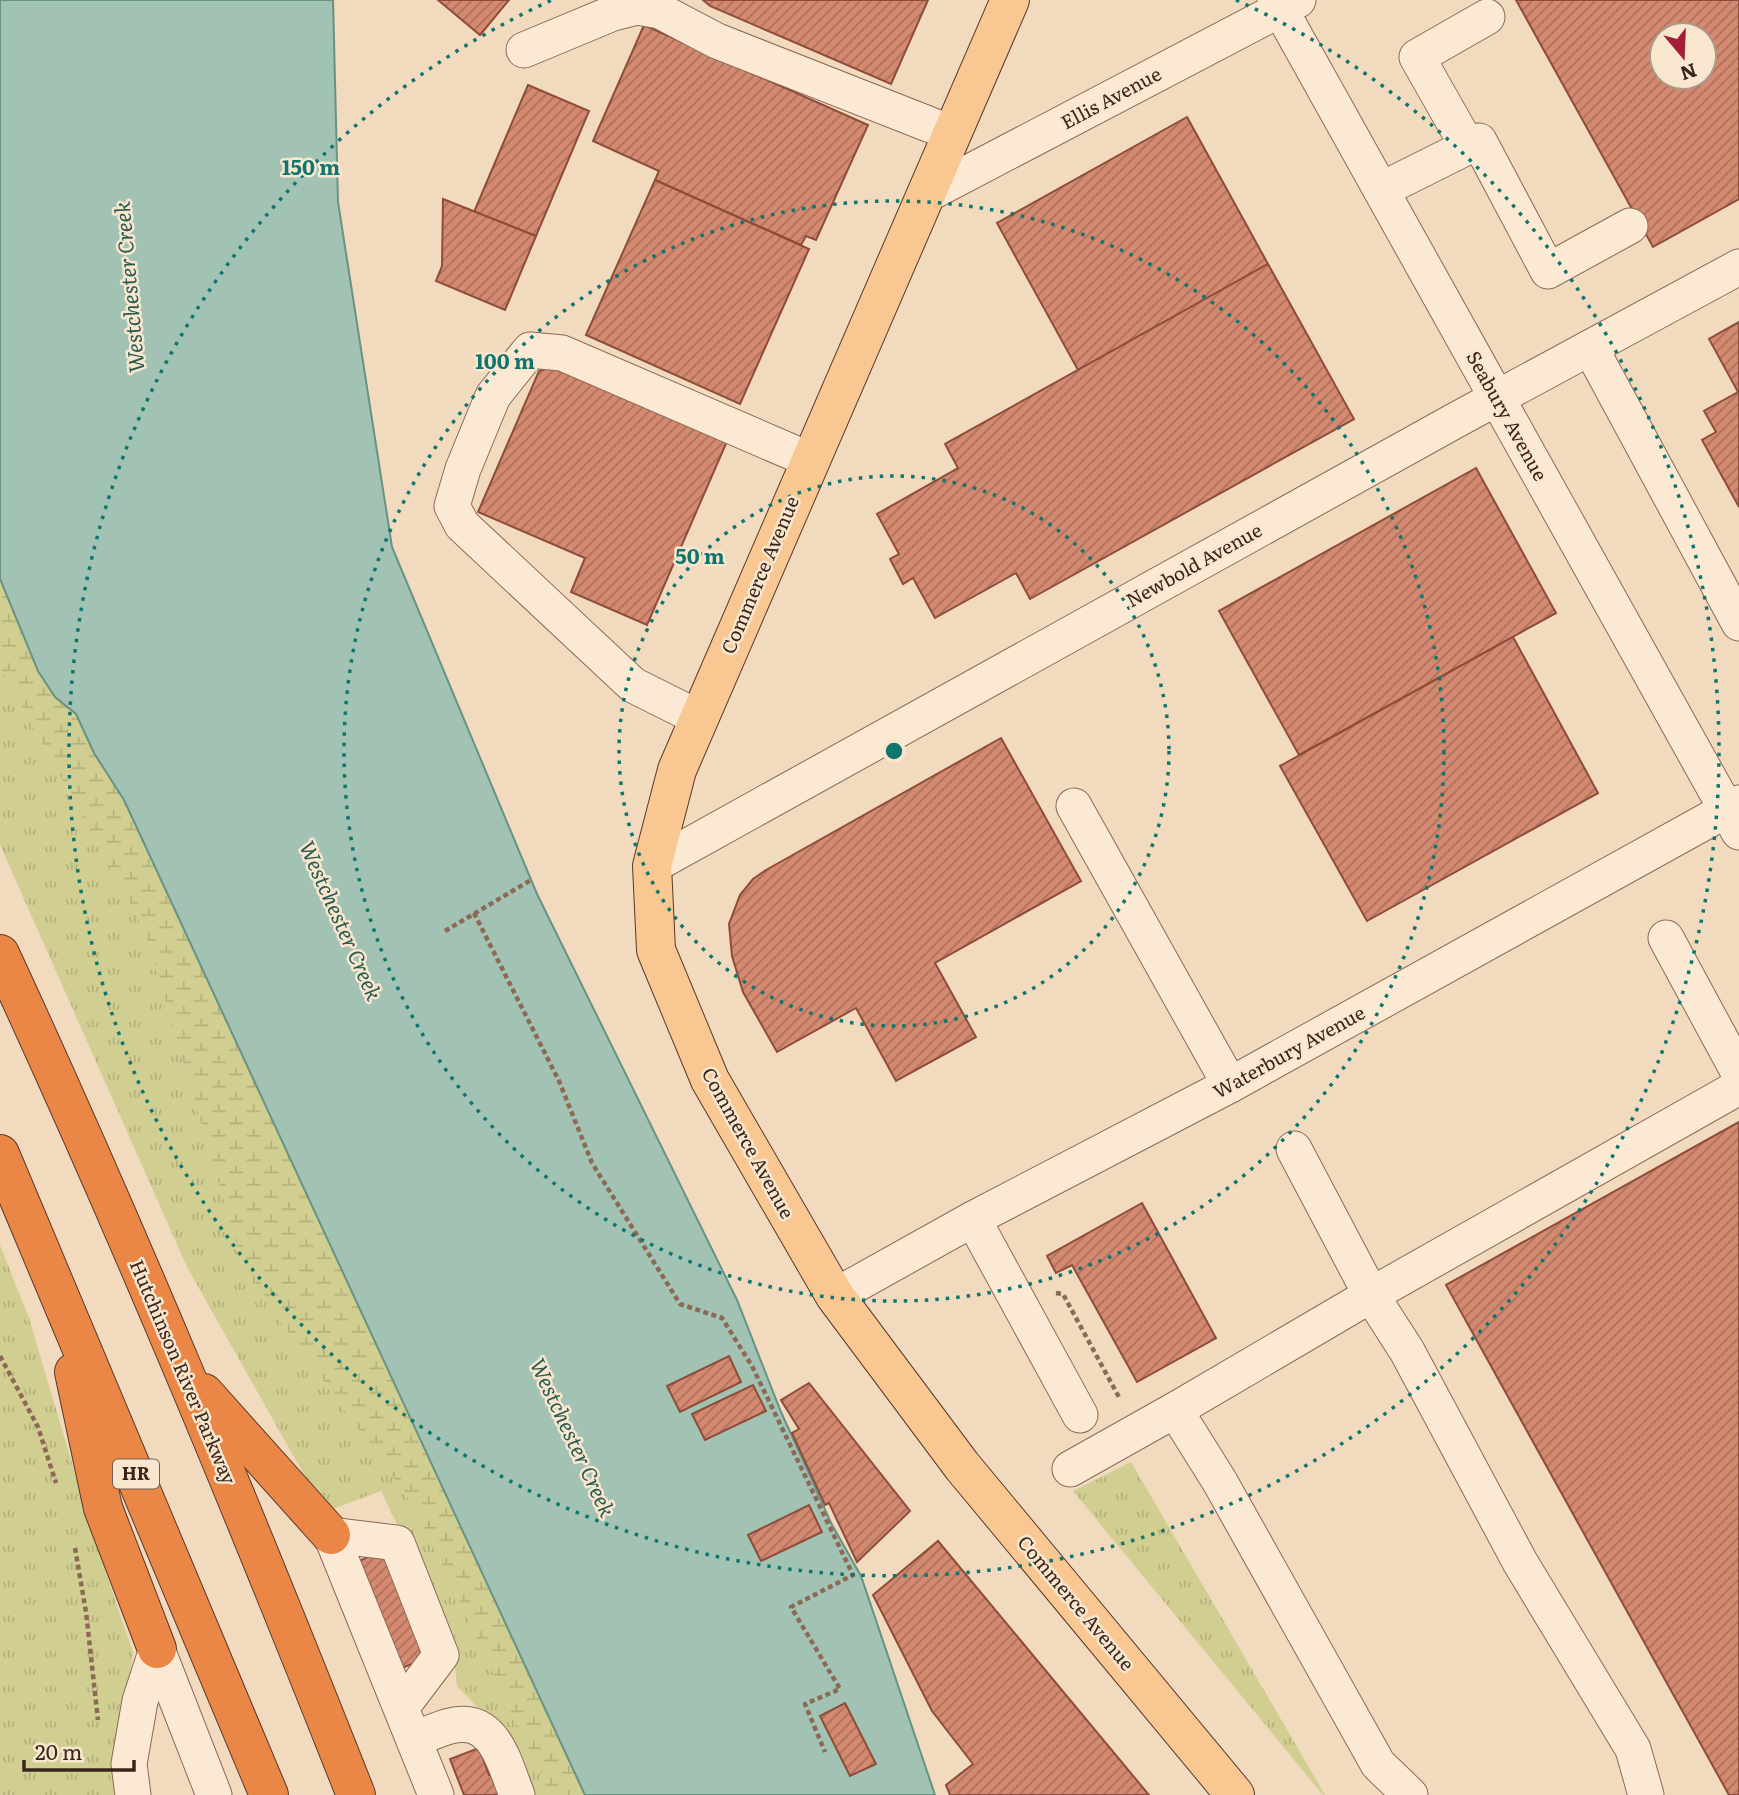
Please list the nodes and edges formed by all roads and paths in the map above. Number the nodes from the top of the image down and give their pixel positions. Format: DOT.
graph roads {
  1 [pos="1010,0"];
  2 [pos="1285,3"];
  3 [pos="1487,17"];
  4 [pos="524,50"];
  5 [pos="951,133"];
  6 [pos="1468,147"];
  7 [pos="1381,190"];
  8 [pos="924,196"];
  9 [pos="1630,226"];
  10 [pos="1739,267"];
  11 [pos="1591,349"];
  12 [pos="1497,398"];
  13 [pos="810,460"];
  14 [pos="1739,623"];
  15 [pos="699,718"];
  16 [pos="1074,806"];
  17 [pos="1735,815"];
  18 [pos="652,866"];
  19 [pos="531,880"];
  20 [pos="474,913"];
  21 [pos="444,931"];
  22 [pos="1667,938"];
  23 [pos="0,954"];
  24 [pos="1739,1073"];
  25 [pos="1230,1086"];
  26 [pos="1739,1087"];
  27 [pos="1294,1149"];
  28 [pos="0,1154"];
  29 [pos="973,1219"];
  30 [pos="54,1277"];
  31 [pos="1063,1294"];
  32 [pos="1371,1295"];
  33 [pos="835,1296"];
  34 [pos="0,1356"];
  35 [pos="184,1370"];
  36 [pos="1174,1410"];
  37 [pos="1080,1415"];
  38 [pos="1138,1431"];
  39 [pos="1070,1469"];
  40 [pos="59,1492"];
  41 [pos="331,1535"];
  42 [pos="75,1545"];
  43 [pos="157,1648"];
  44 [pos="99,1724"];
  45 [pos="407,1724"];
  46 [pos="825,1752"];
  47 [pos="133,1795"];
  48 [pos="214,1795"];
  49 [pos="269,1795"];
  50 [pos="356,1795"];
  51 [pos="436,1795"];
  52 [pos="517,1795"];
  53 [pos="1235,1795"];
  54 [pos="1409,1795"];
  55 [pos="1646,1795"];
  1 -- 5 [label="main road, Commerce Avenue"];
  2 -- 7 [label="street, Seabury Avenue"];
  2 -- 8 [label="street, Ellis Avenue"];
  3 -- 6 [label="street"];
  4 -- 5 [label="street"];
  5 -- 8 [label="main road, Commerce Avenue"];
  6 -- 7 [label="street"];
  6 -- 9 [label="street"];
  7 -- 12 [label="street, Seabury Avenue"];
  8 -- 13 [label="main road, Commerce Avenue"];
  10 -- 11 [label="street, Newbold Avenue"];
  11 -- 12 [label="street, Newbold Avenue"];
  11 -- 14 [label="street"];
  12 -- 17 [label="street, Seabury Avenue"];
  12 -- 18 [label="street, Newbold Avenue"];
  13 -- 15 [label="main road, Commerce Avenue"];
  13 -- 15 [label="street"];
  15 -- 18 [label="main road, Commerce Avenue"];
  16 -- 25 [label="street"];
  17 -- 25 [label="street, Waterbury Avenue"];
  18 -- 33 [label="main road, Commerce Avenue"];
  19 -- 20 [label="path"];
  20 -- 21 [label="path"];
  20 -- 46 [label="path"];
  22 -- 24 [label="street"];
  23 -- 35 [label="highway, Hutchinson River Parkway"];
  25 -- 29 [label="street, Waterbury Avenue"];
  26 -- 32 [label="street"];
  27 -- 32 [label="street"];
  28 -- 30 [label="highway, HR"];
  29 -- 33 [label="street, Waterbury Avenue"];
  29 -- 37 [label="street"];
  30 -- 43 [label="highway"];
  30 -- 49 [label="highway, HR"];
  31 -- 38 [label="path"];
  32 -- 36 [label="street"];
  32 -- 55 [label="street"];
  33 -- 53 [label="main road, Commerce Avenue"];
  34 -- 40 [label="path"];
  35 -- 41 [label="highway"];
  35 -- 50 [label="highway, Hutchinson River Parkway"];
  36 -- 38 [label="street"];
  36 -- 54 [label="street"];
  38 -- 39 [label="street"];
  41 -- 45 [label="street"];
  41 -- 45 [label="street"];
  42 -- 44 [label="path"];
  43 -- 47 [label="street"];
  43 -- 48 [label="street"];
  45 -- 51 [label="street"];
  45 -- 52 [label="street"];
}
